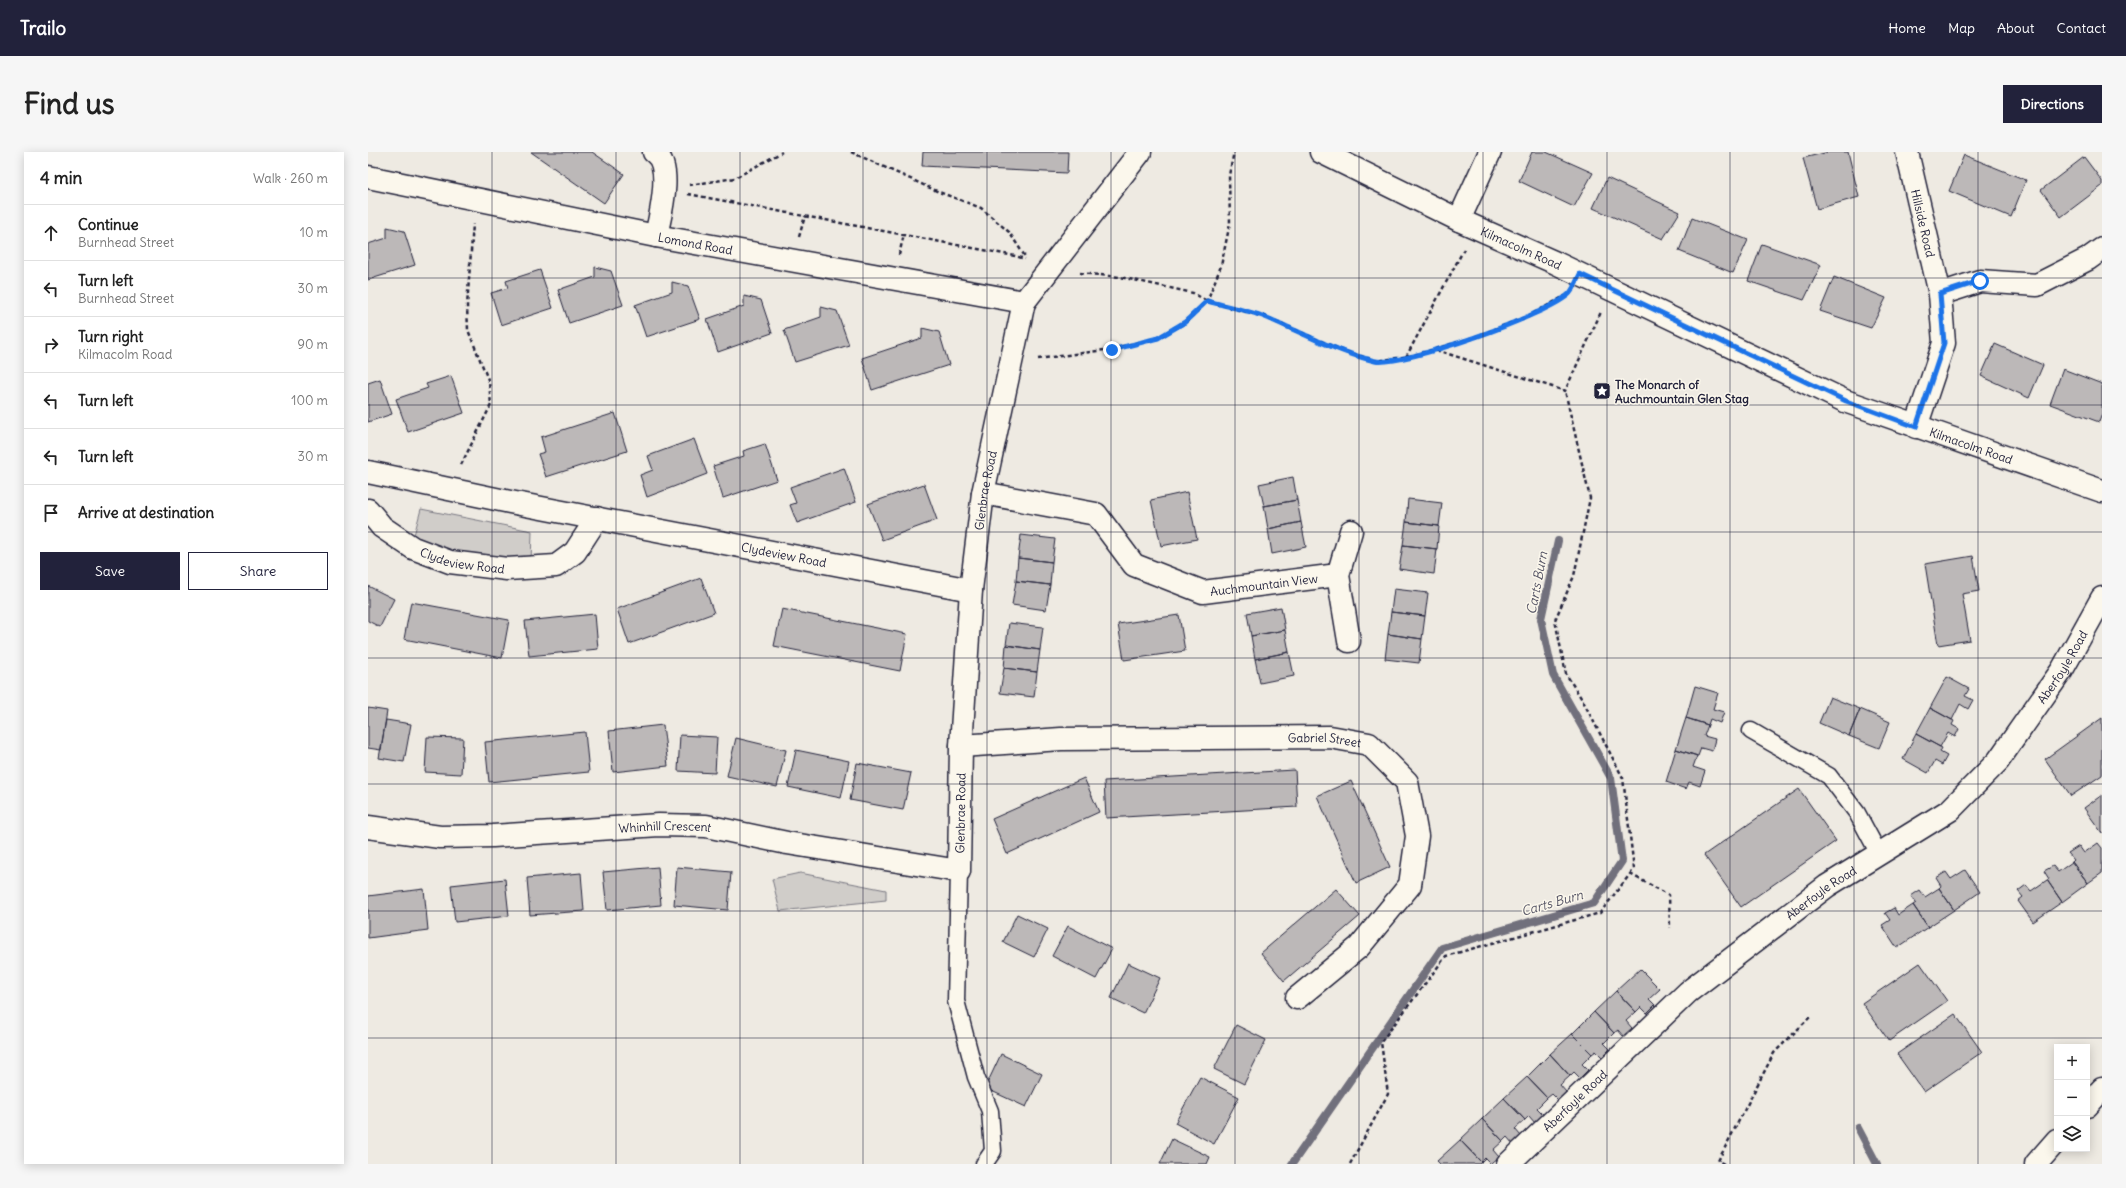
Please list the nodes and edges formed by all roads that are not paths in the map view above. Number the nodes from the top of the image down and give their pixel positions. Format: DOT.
graph roads {
  1 [pos="654,152"];
  2 [pos="1140,152"];
  3 [pos="1321,152"];
  4 [pos="1490,152"];
  5 [pos="1907,152"];
  6 [pos="368,177"];
  7 [pos="1467,223"];
  8 [pos="656,236"];
  9 [pos="2102,249"];
  10 [pos="1940,294"];
  11 [pos="1024,302"];
  12 [pos="1916,427"];
  13 [pos="368,472"];
  14 [pos="2102,491"];
  15 [pos="983,493"];
  16 [pos="368,510"];
  17 [pos="597,518"];
  18 [pos="1351,531"];
  19 [pos="1338,575"];
  20 [pos="971,590"];
  21 [pos="2102,598"];
  22 [pos="1350,641"];
  23 [pos="1751,731"];
  24 [pos="961,746"];
  25 [pos="368,827"];
  26 [pos="1879,854"];
  27 [pos="959,871"];
  28 [pos="1297,998"];
  29 [pos="2102,1089"];
  30 [pos="2090,1103"];
  31 [pos="2054,1143"];
  32 [pos="984,1164"];
  33 [pos="1508,1164"];
  34 [pos="2036,1164"];
  1 -- 8 [label="street"];
  2 -- 11 [label="street, Glenbrae Road"];
  3 -- 7 [label="street, Kilmacolm Road"];
  4 -- 7 [label="street"];
  5 -- 10 [label="street, Hillside Road"];
  6 -- 8 [label="street, Lomond Road"];
  7 -- 12 [label="street, Kilmacolm Road"];
  8 -- 11 [label="street, Lomond Road"];
  9 -- 10 [label="street"];
  10 -- 12 [label="street, Hillside Road"];
  11 -- 15 [label="street, Glenbrae Road"];
  12 -- 14 [label="street, Kilmacolm Road"];
  13 -- 17 [label="street, Clydeview Road"];
  15 -- 19 [label="street, Auchmountain View"];
  15 -- 20 [label="street, Glenbrae Road"];
  16 -- 17 [label="street, Clydeview Road"];
  17 -- 20 [label="street, Clydeview Road"];
  18 -- 19 [label="street"];
  19 -- 22 [label="street"];
  20 -- 24 [label="street, Glenbrae Road"];
  21 -- 26 [label="street, Aberfoyle Road"];
  23 -- 26 [label="lane"];
  24 -- 27 [label="street, Glenbrae Road"];
  24 -- 28 [label="street, Gabriel Street"];
  25 -- 27 [label="street, Whinhill Crescent"];
  26 -- 33 [label="street, Aberfoyle Road"];
  27 -- 32 [label="lane"];
  29 -- 30 [label="street"];
  31 -- 34 [label="street"];
}
